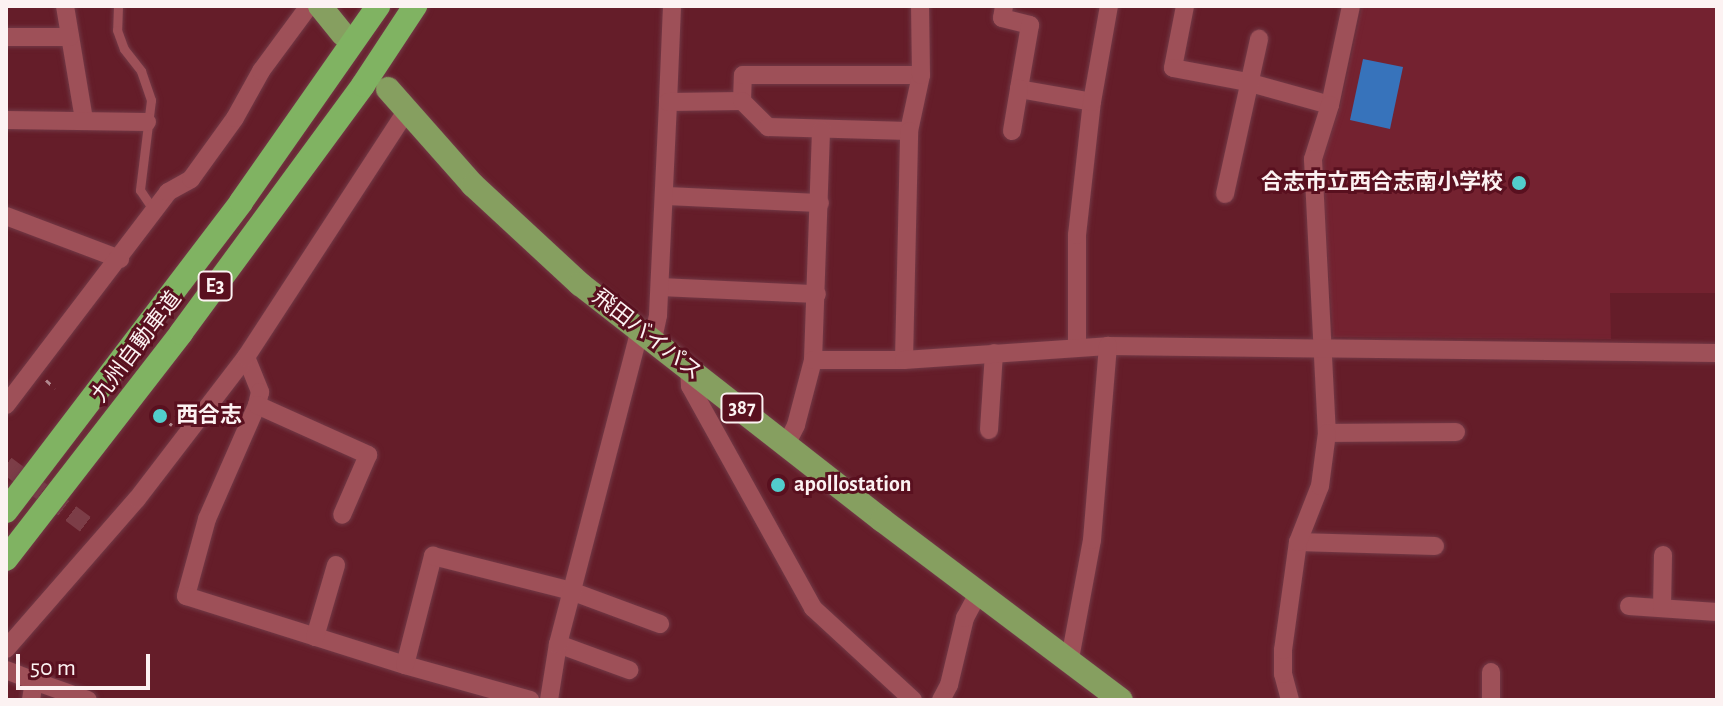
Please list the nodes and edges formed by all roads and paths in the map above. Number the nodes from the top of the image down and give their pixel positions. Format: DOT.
graph roads {
  1 [pos="65,6"];
  2 [pos="118,6"];
  3 [pos="309,6"];
  4 [pos="320,6"];
  5 [pos="378,6"];
  6 [pos="415,6"];
  7 [pos="672,6"];
  8 [pos="920,6"];
  9 [pos="1004,6"];
  10 [pos="1109,6"];
  11 [pos="1185,6"];
  12 [pos="1351,6"];
  13 [pos="343,34"];
  14 [pos="6,37"];
  15 [pos="70,37"];
  16 [pos="1259,39"];
  17 [pos="921,75"];
  18 [pos="1247,82"];
  19 [pos="388,89"];
  20 [pos="1019,89"];
  21 [pos="742,101"];
  22 [pos="668,102"];
  23 [pos="1092,102"];
  24 [pos="1330,105"];
  25 [pos="406,112"];
  26 [pos="6,120"];
  27 [pos="84,120"];
  28 [pos="147,122"];
  29 [pos="821,130"];
  30 [pos="909,131"];
  31 [pos="1012,131"];
  32 [pos="1225,194"];
  33 [pos="665,196"];
  34 [pos="820,203"];
  35 [pos="154,211"];
  36 [pos="6,216"];
  37 [pos="120,259"];
  38 [pos="660,287"];
  39 [pos="817,294"];
  40 [pos="647,334"];
  41 [pos="1108,346"];
  42 [pos="1077,347"];
  43 [pos="1323,347"];
  44 [pos="994,353"];
  45 [pos="1717,353"];
  46 [pos="246,357"];
  47 [pos="813,360"];
  48 [pos="904,360"];
  49 [pos="689,367"];
  50 [pos="6,405"];
  51 [pos="257,405"];
  52 [pos="989,430"];
  53 [pos="1456,432"];
  54 [pos="1327,433"];
  55 [pos="787,443"];
  56 [pos="6,511"];
  57 [pos="342,515"];
  58 [pos="1298,542"];
  59 [pos="1435,546"];
  60 [pos="1663,555"];
  61 [pos="6,559"];
  62 [pos="336,565"];
  63 [pos="571,591"];
  64 [pos="978,594"];
  65 [pos="1629,606"];
  66 [pos="1662,608"];
  67 [pos="1717,612"];
  68 [pos="660,624"];
  69 [pos="315,637"];
  70 [pos="558,644"];
  71 [pos="6,649"];
  72 [pos="1069,664"];
  73 [pos="405,665"];
  74 [pos="6,670"];
  75 [pos="629,670"];
  76 [pos="1491,672"];
  77 [pos="34,681"];
  78 [pos="31,700"];
  79 [pos="88,700"];
  80 [pos="530,700"];
  81 [pos="549,700"];
  82 [pos="913,700"];
  83 [pos="941,700"];
  84 [pos="1121,700"];
  85 [pos="1290,700"];
  86 [pos="1491,700"];
  1 -- 15 [label="street"];
  2 -- 28 [label="lane"];
  3 -- 35 [label="street"];
  4 -- 13 [label="highway"];
  5 -- 56 [label="highway, 九州自動車道 / E3"];
  6 -- 61 [label="highway, 九州自動車道 / E3"];
  7 -- 22 [label="street"];
  8 -- 17 [label="street"];
  9 -- 20 [label="street"];
  10 -- 23 [label="street"];
  11 -- 18 [label="street"];
  12 -- 24 [label="street"];
  14 -- 15 [label="street"];
  15 -- 27 [label="street"];
  16 -- 18 [label="street"];
  17 -- 21 [label="street"];
  17 -- 30 [label="street"];
  18 -- 24 [label="street"];
  18 -- 32 [label="street"];
  19 -- 25 [label="highway, 飛田バイパス / 387"];
  20 -- 23 [label="street"];
  20 -- 31 [label="street"];
  21 -- 22 [label="street"];
  21 -- 29 [label="street"];
  22 -- 33 [label="street"];
  23 -- 42 [label="street"];
  24 -- 43 [label="street"];
  25 -- 40 [label="highway, 飛田バイパス / 387"];
  25 -- 46 [label="street"];
  26 -- 27 [label="street"];
  27 -- 28 [label="street"];
  28 -- 35 [label="lane"];
  29 -- 30 [label="street"];
  29 -- 34 [label="street"];
  30 -- 48 [label="street"];
  33 -- 34 [label="street"];
  33 -- 38 [label="street"];
  34 -- 39 [label="street"];
  35 -- 37 [label="street"];
  36 -- 37 [label="street"];
  37 -- 50 [label="street"];
  38 -- 39 [label="street"];
  38 -- 40 [label="street"];
  39 -- 47 [label="street"];
  40 -- 49 [label="highway, 飛田バイパス / 387"];
  40 -- 63 [label="street"];
  41 -- 42 [label="street"];
  41 -- 43 [label="street"];
  41 -- 72 [label="street"];
  42 -- 44 [label="street"];
  43 -- 45 [label="street"];
  43 -- 54 [label="street"];
  44 -- 48 [label="street"];
  44 -- 52 [label="street"];
  46 -- 51 [label="street"];
  46 -- 71 [label="street"];
  47 -- 48 [label="street"];
  47 -- 55 [label="street"];
  49 -- 55 [label="highway, 飛田バイパス / 387"];
  49 -- 82 [label="street"];
  51 -- 57 [label="street"];
  51 -- 69 [label="street"];
  53 -- 54 [label="street"];
  54 -- 58 [label="street"];
  55 -- 64 [label="highway, 飛田バイパス / 387"];
  58 -- 59 [label="street"];
  58 -- 85 [label="street"];
  60 -- 66 [label="street"];
  62 -- 69 [label="street"];
  63 -- 68 [label="street"];
  63 -- 70 [label="street"];
  63 -- 73 [label="street"];
  64 -- 72 [label="highway, 飛田バイパス / 387"];
  64 -- 83 [label="street"];
  65 -- 66 [label="street"];
  66 -- 67 [label="street"];
  69 -- 73 [label="street"];
  70 -- 75 [label="street"];
  70 -- 81 [label="street"];
  72 -- 84 [label="highway, 飛田バイパス / 387"];
  73 -- 80 [label="street"];
  74 -- 77 [label="street"];
  76 -- 86 [label="street"];
  77 -- 78 [label="street"];
  77 -- 79 [label="street"];
}
